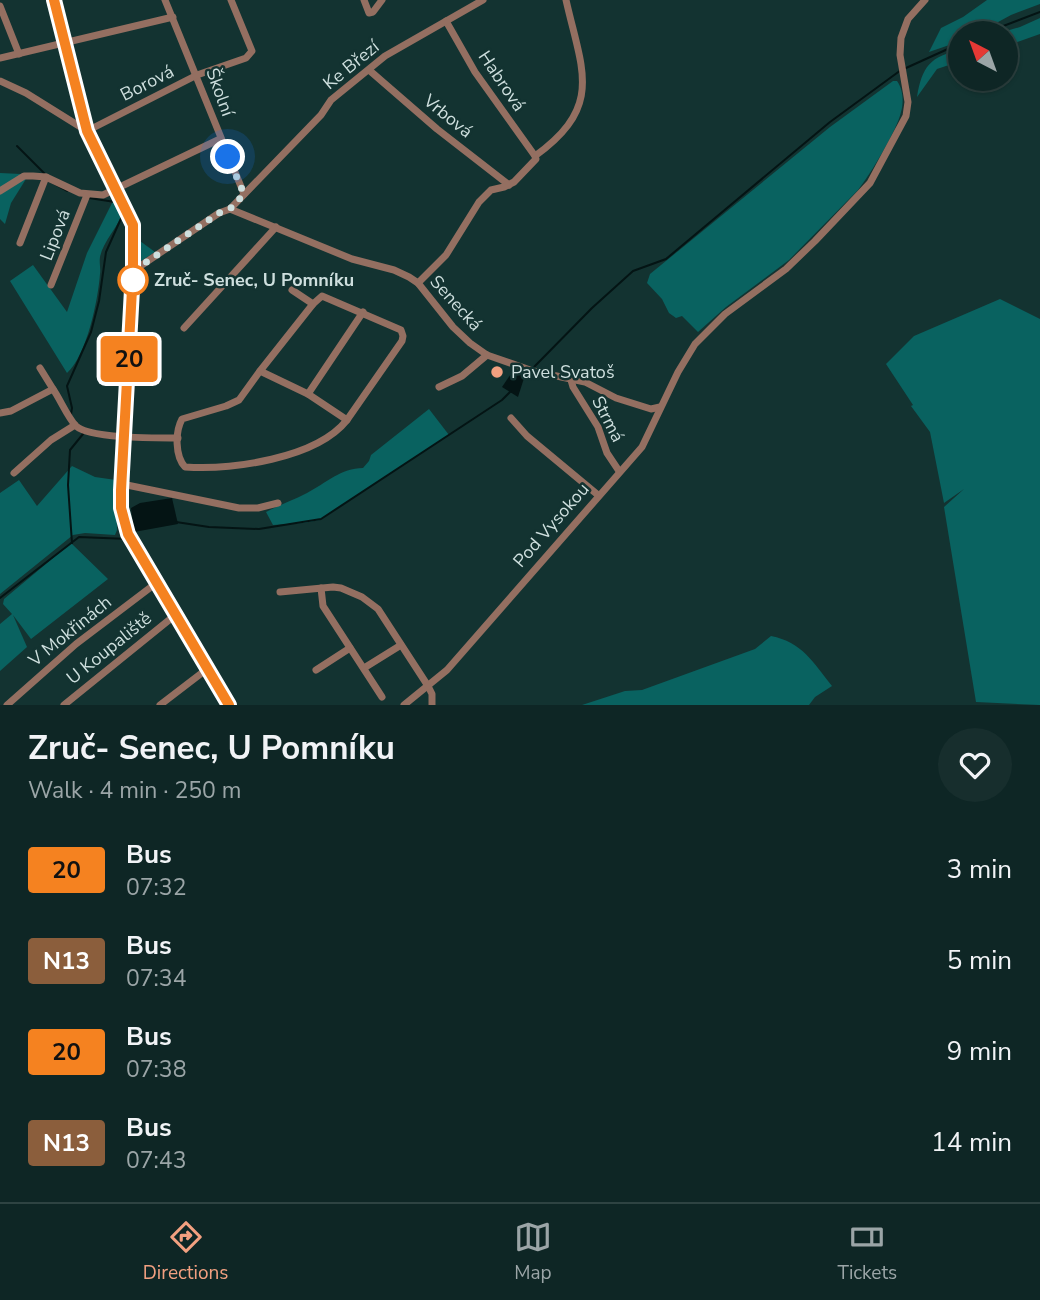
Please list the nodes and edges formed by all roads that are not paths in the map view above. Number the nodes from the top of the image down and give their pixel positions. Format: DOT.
graph roads {
  1 [pos="54,0"];
  2 [pos="165,0"];
  3 [pos="232,0"];
  4 [pos="364,0"];
  5 [pos="382,0"];
  6 [pos="483,0"];
  7 [pos="566,0"];
  8 [pos="925,0"];
  9 [pos="0,6"];
  10 [pos="173,17"];
  11 [pos="446,21"];
  12 [pos="65,44"];
  13 [pos="19,54"];
  14 [pos="0,58"];
  15 [pos="369,70"];
  16 [pos="197,75"];
  17 [pos="0,81"];
  18 [pos="87,131"];
  19 [pos="220,139"];
  20 [pos="535,156"];
  21 [pos="46,177"];
  22 [pos="509,186"];
  23 [pos="117,189"];
  24 [pos="0,191"];
  25 [pos="244,194"];
  26 [pos="87,195"];
  27 [pos="230,209"];
  28 [pos="276,227"];
  29 [pos="20,243"];
  30 [pos="133,271"];
  31 [pos="418,284"];
  32 [pos="51,285"];
  33 [pos="292,289"];
  34 [pos="313,304"];
  35 [pos="363,312"];
  36 [pos="184,328"];
  37 [pos="487,355"];
  38 [pos="40,368"];
  39 [pos="260,371"];
  40 [pos="571,380"];
  41 [pos="439,387"];
  42 [pos="53,389"];
  43 [pos="308,394"];
  44 [pos="660,407"];
  45 [pos="0,413"];
  46 [pos="511,418"];
  47 [pos="347,420"];
  48 [pos="75,425"];
  49 [pos="125,437"];
  50 [pos="178,438"];
  51 [pos="619,471"];
  52 [pos="14,474"];
  53 [pos="121,484"];
  54 [pos="598,495"];
  55 [pos="278,503"];
  56 [pos="155,584"];
  57 [pos="321,588"];
  58 [pos="280,592"];
  59 [pos="174,615"];
  60 [pos="401,645"];
  61 [pos="351,648"];
  62 [pos="364,668"];
  63 [pos="207,669"];
  64 [pos="316,670"];
  65 [pos="428,686"];
  66 [pos="382,697"];
  67 [pos="8,705"];
  68 [pos="64,705"];
  69 [pos="160,705"];
  70 [pos="229,705"];
  71 [pos="404,705"];
  72 [pos="432,705"];
  1 -- 12 [label="main road"];
  2 -- 10 [label="street, Školní"];
  3 -- 16 [label="street, Borová"];
  4 -- 5 [label="street"];
  6 -- 11 [label="street, Ke Březí"];
  7 -- 20 [label="street"];
  8 -- 44 [label="street, Pod Vysokou"];
  9 -- 13 [label="street"];
  10 -- 12 [label="street"];
  10 -- 16 [label="street, Školní"];
  11 -- 15 [label="street, Ke Březí"];
  11 -- 20 [label="street, Habrová"];
  12 -- 13 [label="street"];
  12 -- 18 [label="main road"];
  13 -- 14 [label="street"];
  15 -- 22 [label="street, Vrbová"];
  15 -- 25 [label="street, Ke Březí"];
  16 -- 18 [label="street, Borová"];
  16 -- 19 [label="street, Školní"];
  17 -- 18 [label="street"];
  18 -- 23 [label="main road"];
  19 -- 23 [label="street"];
  19 -- 25 [label="street, Školní"];
  20 -- 22 [label="street"];
  21 -- 24 [label="street"];
  21 -- 26 [label="street"];
  21 -- 29 [label="street"];
  22 -- 31 [label="street"];
  23 -- 26 [label="street"];
  23 -- 30 [label="main road"];
  25 -- 27 [label="street, Ke Březí"];
  26 -- 32 [label="street, Lipová"];
  27 -- 28 [label="street, Senecká"];
  27 -- 30 [label="street, Ke Březí"];
  28 -- 31 [label="street, Senecká"];
  28 -- 36 [label="street"];
  30 -- 49 [label="main road"];
  31 -- 37 [label="street, Senecká"];
  33 -- 34 [label="street"];
  34 -- 35 [label="street"];
  34 -- 39 [label="street"];
  35 -- 43 [label="street"];
  35 -- 47 [label="street"];
  37 -- 40 [label="street, Senecká"];
  37 -- 41 [label="street"];
  38 -- 42 [label="street"];
  39 -- 43 [label="street"];
  39 -- 50 [label="street"];
  40 -- 44 [label="street, Senecká"];
  40 -- 51 [label="street, Strmá"];
  42 -- 45 [label="street"];
  42 -- 48 [label="street"];
  43 -- 47 [label="street"];
  44 -- 51 [label="street, Pod Vysokou"];
  46 -- 54 [label="street"];
  47 -- 50 [label="street"];
  48 -- 49 [label="street"];
  48 -- 52 [label="street"];
  49 -- 50 [label="street"];
  49 -- 53 [label="main road"];
  51 -- 54 [label="street, Pod Vysokou"];
  53 -- 55 [label="street"];
  53 -- 56 [label="main road"];
  54 -- 65 [label="street, Pod Vysokou"];
  56 -- 59 [label="main road"];
  56 -- 67 [label="street, V Mokřinách"];
  57 -- 58 [label="street"];
  57 -- 60 [label="street"];
  57 -- 61 [label="street"];
  59 -- 63 [label="main road"];
  59 -- 68 [label="street, U Koupaliště"];
  60 -- 62 [label="street"];
  60 -- 65 [label="street"];
  61 -- 62 [label="street"];
  61 -- 64 [label="street"];
  62 -- 66 [label="street"];
  63 -- 69 [label="street"];
  63 -- 70 [label="main road"];
  65 -- 71 [label="street, Pod Vysokou"];
  65 -- 72 [label="street"];
}
